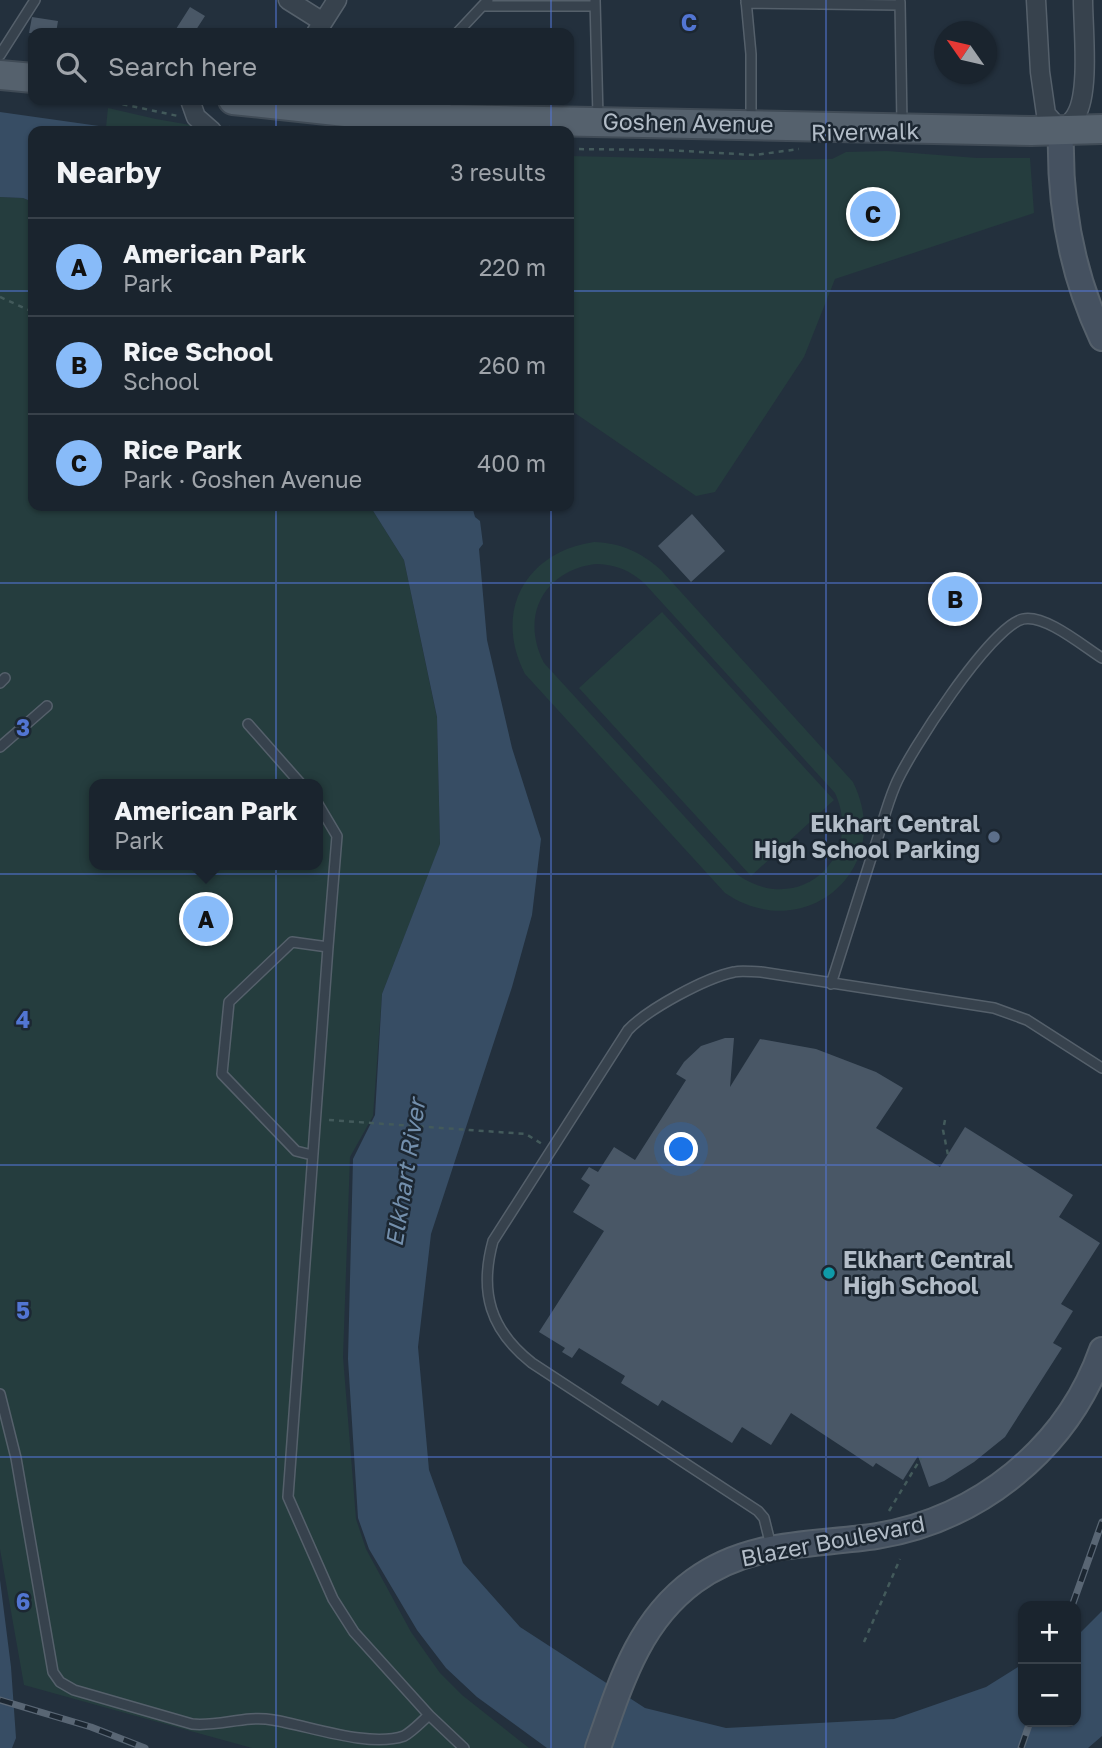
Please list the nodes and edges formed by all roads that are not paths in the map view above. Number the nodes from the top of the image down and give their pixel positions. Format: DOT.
graph roads {
  1 [pos="34,0"];
  2 [pos="288,0"];
  3 [pos="337,0"];
  4 [pos="1036,0"];
  5 [pos="1083,0"];
  6 [pos="746,2"];
  7 [pos="900,2"];
  8 [pos="485,3"];
  9 [pos="595,3"];
  10 [pos="319,28"];
  11 [pos="462,28"];
  12 [pos="0,55"];
  13 [pos="0,75"];
  14 [pos="28,78"];
  15 [pos="192,105"];
  16 [pos="322,105"];
  17 [pos="598,122"];
  18 [pos="751,124"];
  19 [pos="207,126"];
  20 [pos="902,128"];
  21 [pos="1102,129"];
  22 [pos="1062,131"];
  23 [pos="1102,338"];
  24 [pos="1102,658"];
  25 [pos="47,706"];
  26 [pos="248,724"];
  27 [pos="0,747"];
  28 [pos="297,779"];
  29 [pos="323,812"];
  30 [pos="328,947"];
  31 [pos="831,984"];
  32 [pos="1102,1068"];
  33 [pos="312,1155"];
  34 [pos="1102,1350"];
  35 [pos="0,1394"];
  36 [pos="772,1548"];
  37 [pos="429,1715"];
  38 [pos="464,1748"];
  39 [pos="598,1748"];
  1 -- 12 [label="lane"];
  2 -- 10 [label="street"];
  3 -- 10 [label="street"];
  4 -- 22 [label="street"];
  5 -- 22 [label="street"];
  6 -- 7 [label="lane"];
  6 -- 18 [label="lane"];
  7 -- 20 [label="lane"];
  8 -- 9 [label="lane"];
  8 -- 11 [label="lane"];
  9 -- 17 [label="lane"];
  13 -- 14 [label="main road"];
  15 -- 19 [label="street"];
  16 -- 17 [label="main road, Goshen Avenue"];
  17 -- 18 [label="main road, Goshen Avenue"];
  18 -- 20 [label="main road, Goshen Avenue"];
  20 -- 22 [label="main road, Goshen Avenue"];
  21 -- 22 [label="main road, Goshen Avenue"];
  22 -- 23 [label="main road"];
  24 -- 31 [label="lane"];
  25 -- 27 [label="lane"];
  26 -- 28 [label="lane"];
  29 -- 30 [label="lane"];
  30 -- 33 [label="lane"];
  30 -- 33 [label="lane"];
  31 -- 32 [label="lane"];
  31 -- 36 [label="lane"];
  33 -- 37 [label="lane"];
  34 -- 36 [label="main road, Blazer Boulevard"];
  35 -- 37 [label="lane"];
  36 -- 39 [label="main road, Blazer Boulevard"];
  37 -- 38 [label="lane"];
}
